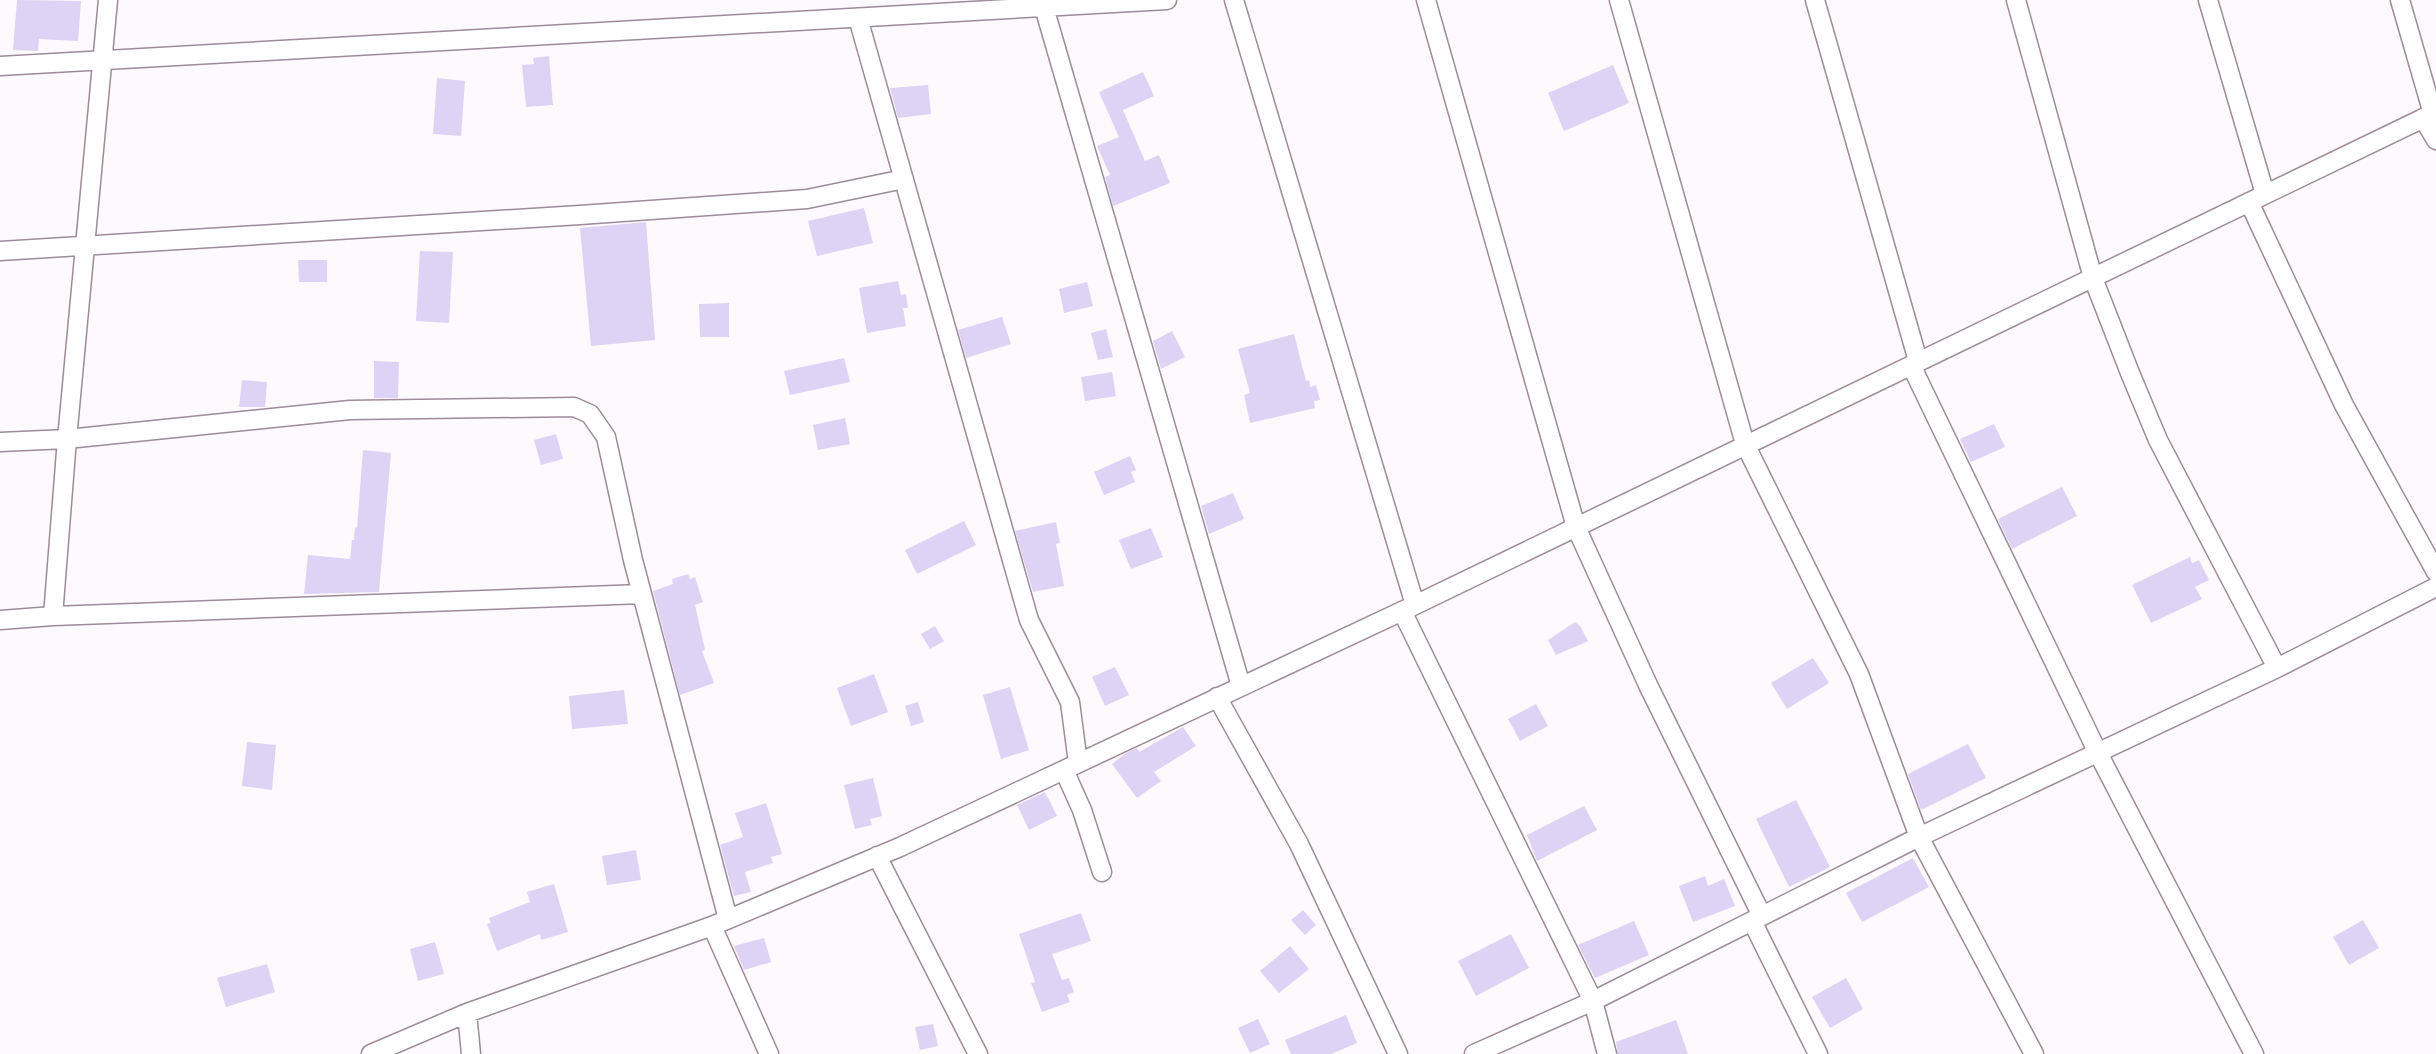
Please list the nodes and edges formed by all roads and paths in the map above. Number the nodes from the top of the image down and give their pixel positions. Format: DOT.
graph roads {
  1 [pos="108,0"];
  2 [pos="1167,0"];
  3 [pos="1234,0"];
  4 [pos="1426,0"];
  5 [pos="1619,0"];
  6 [pos="1815,0"];
  7 [pos="2016,0"];
  8 [pos="2208,0"];
  9 [pos="2400,0"];
  10 [pos="1044,7"];
  11 [pos="858,18"];
  12 [pos="103,60"];
  13 [pos="0,66"];
  14 [pos="2431,115"];
  15 [pos="2436,139"];
  16 [pos="904,179"];
  17 [pos="2257,198"];
  18 [pos="85,246"];
  19 [pos="0,251"];
  20 [pos="2093,278"];
  21 [pos="1914,363"];
  22 [pos="67,439"];
  23 [pos="0,442"];
  24 [pos="1745,444"];
  25 [pos="1576,527"];
  26 [pos="2436,572"];
  27 [pos="2436,587"];
  28 [pos="642,594"];
  29 [pos="1409,608"];
  30 [pos="53,616"];
  31 [pos="0,620"];
  32 [pos="2277,668"];
  33 [pos="1241,686"];
  34 [pos="1217,697"];
  35 [pos="2097,751"];
  36 [pos="1071,766"];
  37 [pos="1919,837"];
  38 [pos="877,856"];
  39 [pos="1102,872"];
  40 [pos="1757,918"];
  41 [pos="720,923"];
  42 [pos="1593,1000"];
  43 [pos="467,1013"];
  44 [pos="371,1054"];
  45 [pos="471,1054"];
  46 [pos="769,1054"];
  47 [pos="978,1054"];
  48 [pos="1398,1054"];
  49 [pos="1474,1054"];
  50 [pos="1607,1054"];
  51 [pos="1818,1054"];
  52 [pos="2034,1054"];
  53 [pos="2254,1054"];
  1 -- 12 [label="street"];
  2 -- 10 [label="street"];
  3 -- 29 [label="street"];
  4 -- 25 [label="street"];
  5 -- 24 [label="street"];
  6 -- 21 [label="street"];
  7 -- 20 [label="street"];
  8 -- 17 [label="street"];
  9 -- 14 [label="street"];
  10 -- 11 [label="street"];
  10 -- 33 [label="street"];
  11 -- 12 [label="street"];
  11 -- 16 [label="street"];
  12 -- 13 [label="street"];
  12 -- 18 [label="street"];
  14 -- 15 [label="street"];
  14 -- 17 [label="street"];
  16 -- 18 [label="street"];
  16 -- 36 [label="street"];
  17 -- 20 [label="street"];
  17 -- 26 [label="street"];
  18 -- 19 [label="street"];
  18 -- 22 [label="street"];
  20 -- 21 [label="street"];
  20 -- 32 [label="street"];
  21 -- 24 [label="street"];
  21 -- 35 [label="street"];
  22 -- 23 [label="street"];
  22 -- 28 [label="street"];
  22 -- 30 [label="street"];
  24 -- 25 [label="street"];
  24 -- 37 [label="street"];
  25 -- 29 [label="street"];
  25 -- 40 [label="street"];
  27 -- 32 [label="street"];
  28 -- 30 [label="street"];
  28 -- 41 [label="street"];
  29 -- 33 [label="street"];
  29 -- 42 [label="street"];
  30 -- 31 [label="street"];
  32 -- 35 [label="street"];
  33 -- 34 [label="street"];
  34 -- 36 [label="street"];
  34 -- 48 [label="street"];
  35 -- 37 [label="street"];
  35 -- 53 [label="street"];
  36 -- 38 [label="street"];
  36 -- 39 [label="street"];
  37 -- 40 [label="street"];
  37 -- 52 [label="street"];
  38 -- 41 [label="street"];
  38 -- 47 [label="street"];
  40 -- 42 [label="street"];
  40 -- 51 [label="street"];
  41 -- 43 [label="street"];
  41 -- 46 [label="street"];
  42 -- 49 [label="street"];
  42 -- 50 [label="street"];
  43 -- 44 [label="street"];
  43 -- 45 [label="street"];
}
